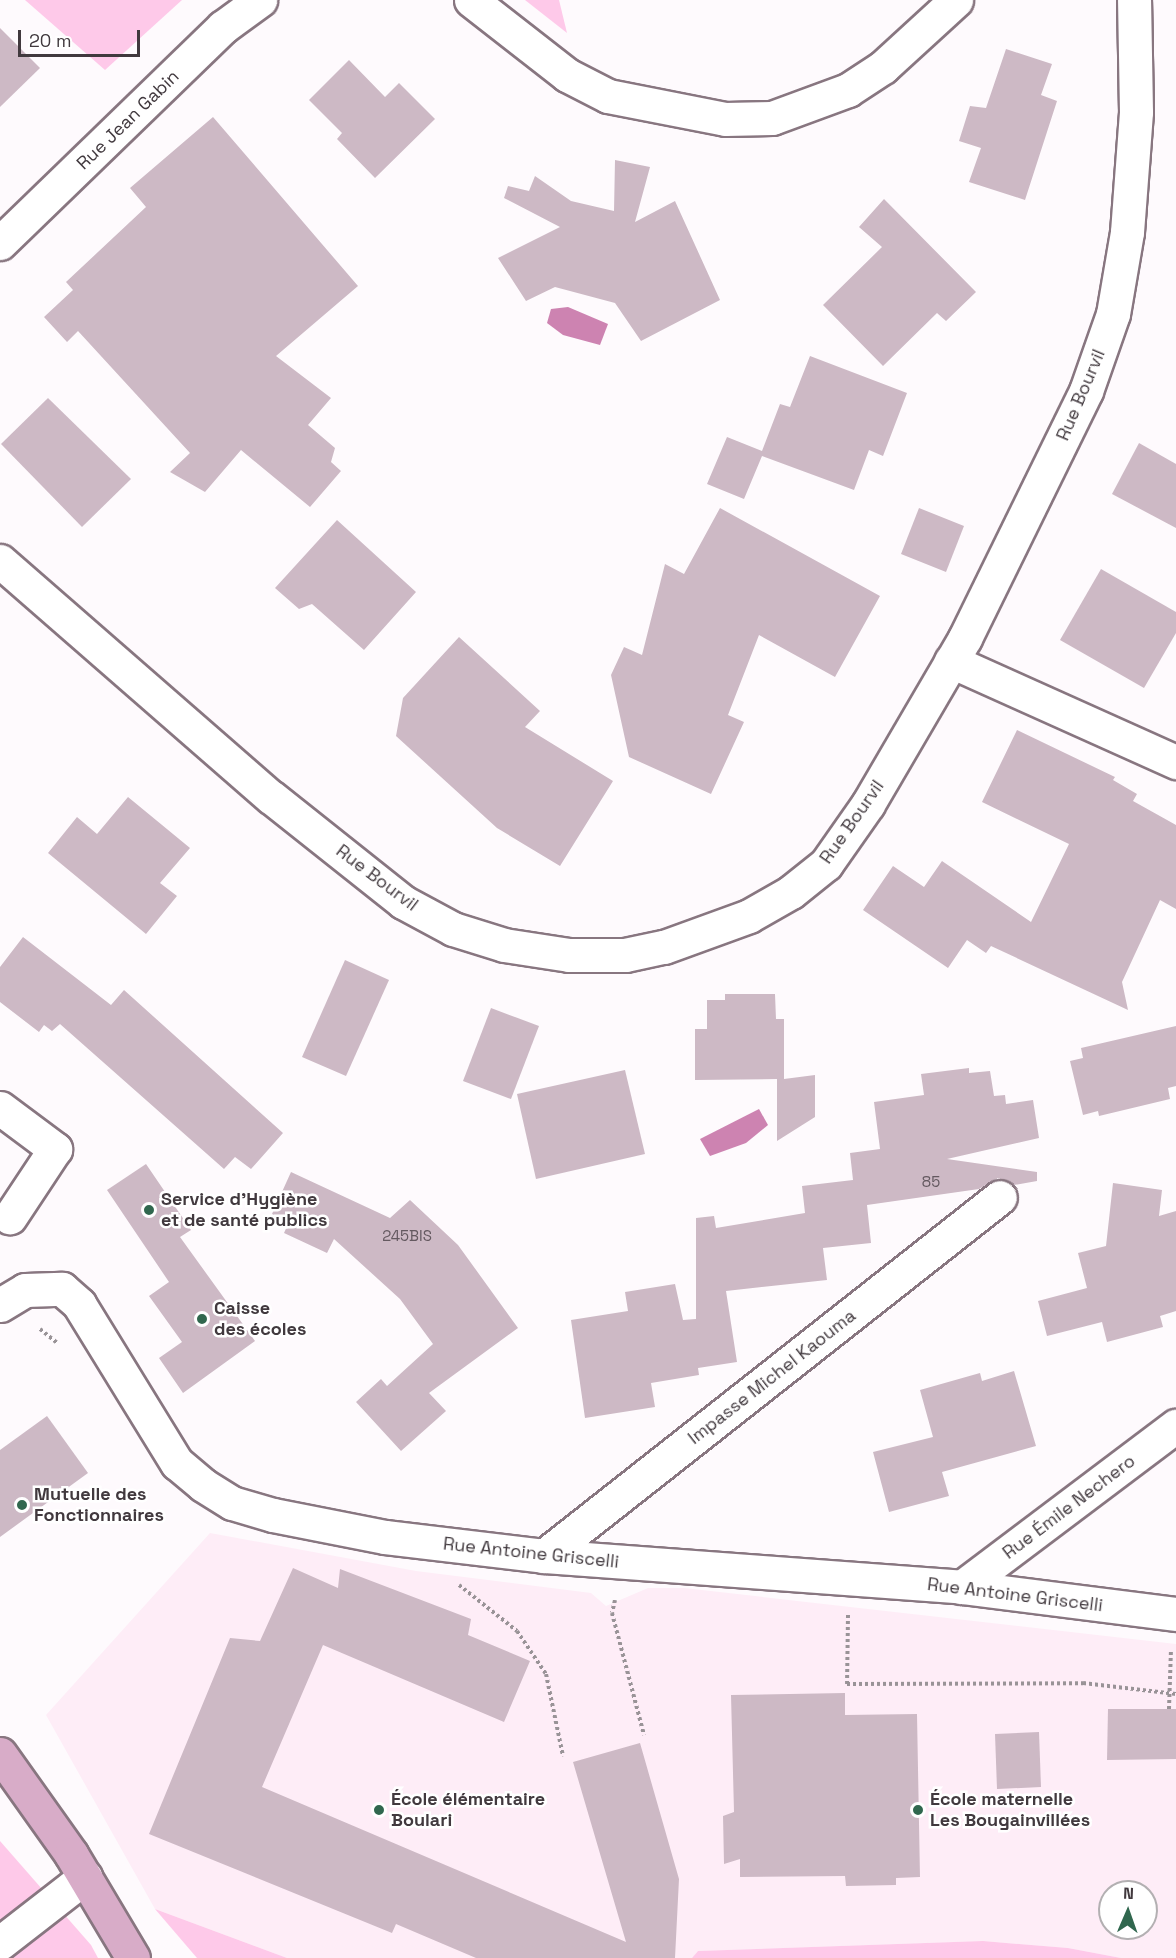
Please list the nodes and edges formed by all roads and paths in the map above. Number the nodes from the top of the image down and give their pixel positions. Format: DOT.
graph roads {
  1 [pos="260,0"];
  2 [pos="471,0"];
  3 [pos="956,0"];
  4 [pos="1134,0"];
  5 [pos="0,243"];
  6 [pos="0,561"];
  7 [pos="951,661"];
  8 [pos="1176,762"];
  9 [pos="0,1108"];
  10 [pos="1000,1197"];
  11 [pos="10,1216"];
  12 [pos="12,1297"];
  13 [pos="1176,1426"];
  14 [pos="544,1556"];
  15 [pos="962,1587"];
  16 [pos="617,1594"];
  17 [pos="848,1611"];
  18 [pos="1174,1629"];
  19 [pos="1169,1693"];
  20 [pos="1176,1694"];
  21 [pos="1169,1709"];
  22 [pos="644,1735"];
  23 [pos="0,1754"];
  24 [pos="85,1877"];
  25 [pos="0,1943"];
  26 [pos="133,1958"];
  27 [pos="149,1958"];
  1 -- 5 [label="street, Rue Jean Gabin"];
  2 -- 3 [label="street"];
  4 -- 7 [label="street, Rue Bourvil"];
  6 -- 7 [label="street, Rue Bourvil"];
  7 -- 8 [label="street"];
  9 -- 11 [label="street"];
  10 -- 14 [label="street, Impasse Michel Kaouma"];
  12 -- 14 [label="street, Rue Antoine Griscelli"];
  13 -- 15 [label="street, Rue Émile Nechero"];
  14 -- 15 [label="street, Rue Antoine Griscelli"];
  15 -- 18 [label="street, Rue Antoine Griscelli"];
  16 -- 22 [label="path"];
  17 -- 19 [label="path"];
  18 -- 19 [label="path"];
  19 -- 20 [label="path"];
  19 -- 21 [label="path"];
  23 -- 24 [label="main road"];
  24 -- 25 [label="street"];
  24 -- 26 [label="main road"];
  24 -- 27 [label="main road"];
}
